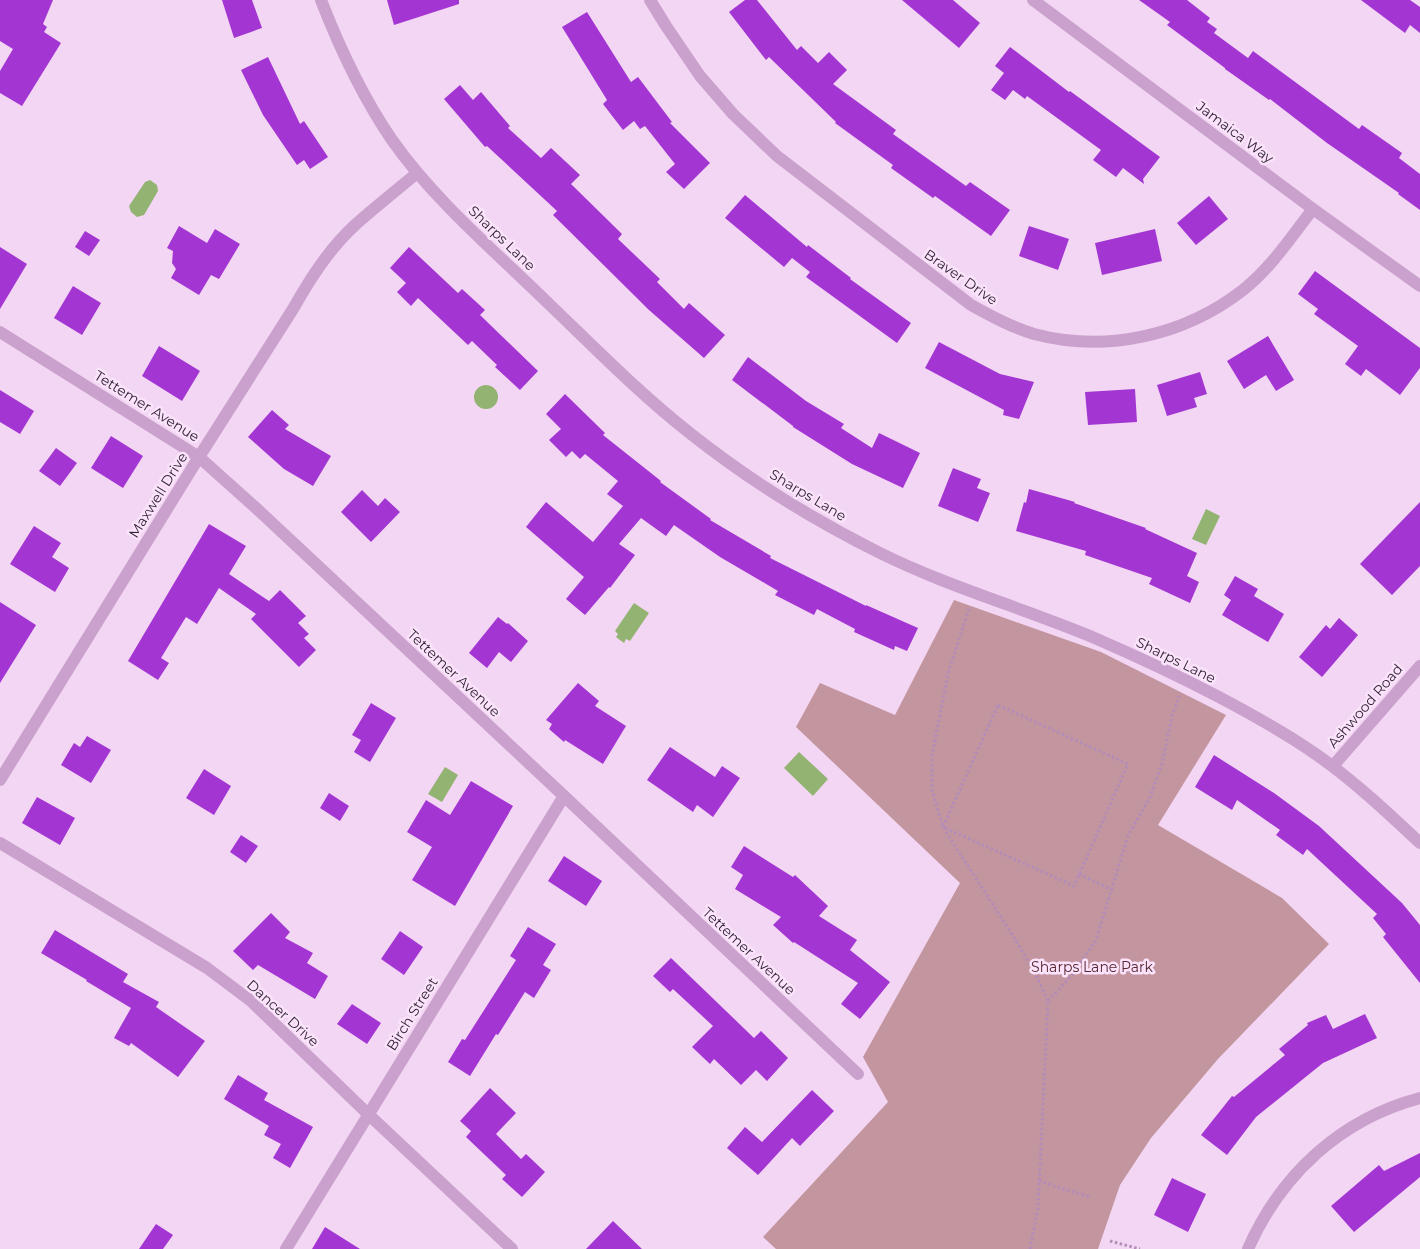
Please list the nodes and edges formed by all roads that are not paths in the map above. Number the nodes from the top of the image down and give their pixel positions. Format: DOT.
graph roads {
  1 [pos="321,0"];
  2 [pos="650,0"];
  3 [pos="1033,0"];
  4 [pos="417,172"];
  5 [pos="1313,209"];
  6 [pos="1420,286"];
  7 [pos="0,332"];
  8 [pos="199,458"];
  9 [pos="1420,666"];
  10 [pos="1333,766"];
  11 [pos="0,780"];
  12 [pos="564,796"];
  13 [pos="0,843"];
  14 [pos="1420,843"];
  15 [pos="858,1074"];
  16 [pos="1420,1098"];
  17 [pos="368,1114"];
  18 [pos="286,1249"];
  19 [pos="512,1249"];
  20 [pos="1248,1249"];
  1 -- 4 [label="street, Sharps Lane"];
  2 -- 5 [label="street, Braver Drive"];
  3 -- 5 [label="street, Jamaica Way"];
  4 -- 8 [label="street, Maxwell Drive"];
  4 -- 10 [label="street, Sharps Lane"];
  5 -- 6 [label="street, Jamaica Way"];
  7 -- 8 [label="street, Tettemer Avenue"];
  8 -- 11 [label="street, Maxwell Drive"];
  8 -- 12 [label="street, Tettemer Avenue"];
  9 -- 10 [label="street, Ashwood Road"];
  10 -- 14 [label="street, Sharps Lane"];
  12 -- 15 [label="street, Tettemer Avenue"];
  12 -- 17 [label="street, Birch Street"];
  13 -- 17 [label="street, Dancer Drive"];
  16 -- 20 [label="street"];
  17 -- 18 [label="street, Birch Street"];
  17 -- 19 [label="street, Dancer Drive"];
}
